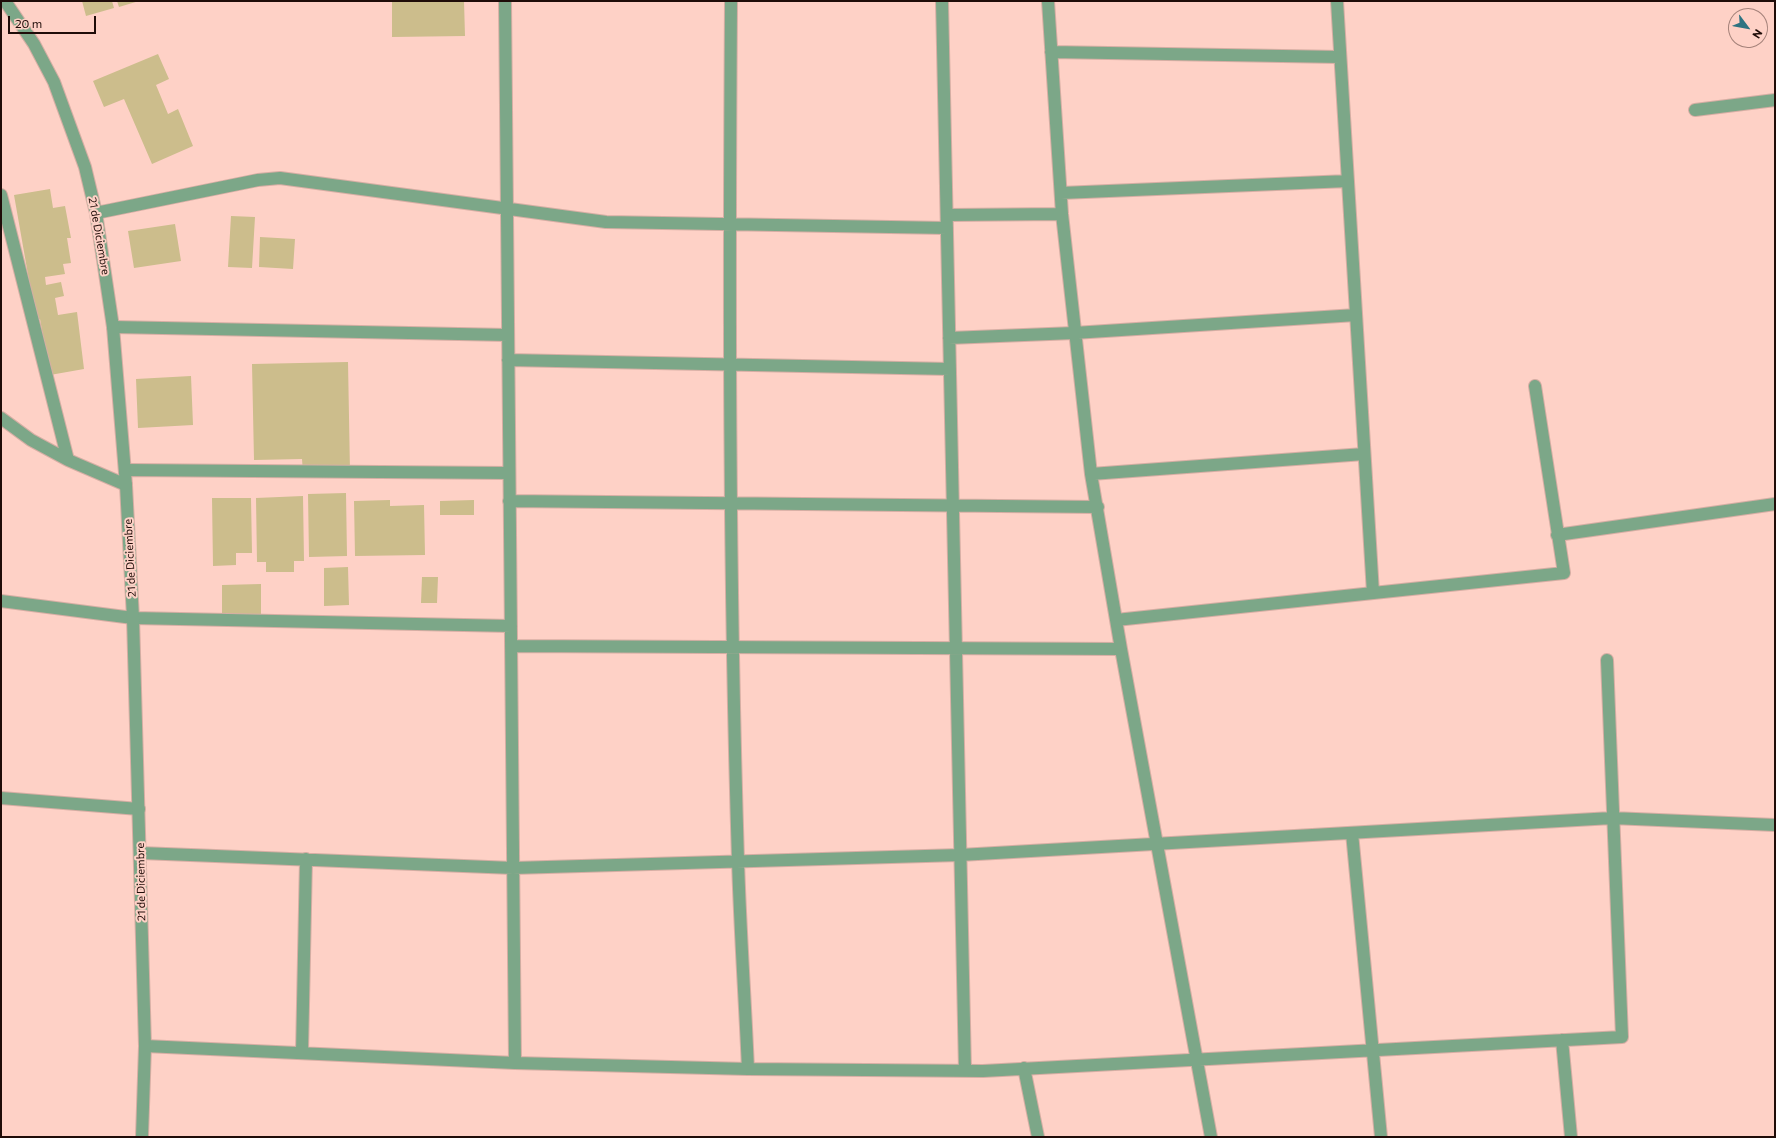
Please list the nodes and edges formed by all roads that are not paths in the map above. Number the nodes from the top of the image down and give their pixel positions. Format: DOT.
graph roads {
  1 [pos="6,1"];
  2 [pos="505,1"];
  3 [pos="731,1"];
  4 [pos="942,1"];
  5 [pos="1048,1"];
  6 [pos="1336,1"];
  7 [pos="1051,52"];
  8 [pos="1340,57"];
  9 [pos="1775,100"];
  10 [pos="1695,110"];
  11 [pos="1348,181"];
  12 [pos="1061,193"];
  13 [pos="1,195"];
  14 [pos="507,208"];
  15 [pos="96,212"];
  16 [pos="1062,214"];
  17 [pos="947,215"];
  18 [pos="730,224"];
  19 [pos="947,228"];
  20 [pos="1356,315"];
  21 [pos="113,327"];
  22 [pos="1074,333"];
  23 [pos="508,334"];
  24 [pos="949,338"];
  25 [pos="508,360"];
  26 [pos="729,364"];
  27 [pos="950,369"];
  28 [pos="1535,386"];
  29 [pos="1,418"];
  30 [pos="1364,454"];
  31 [pos="68,460"];
  32 [pos="125,470"];
  33 [pos="509,473"];
  34 [pos="1092,474"];
  35 [pos="126,485"];
  36 [pos="510,501"];
  37 [pos="731,503"];
  38 [pos="1775,504"];
  39 [pos="953,505"];
  40 [pos="1098,507"];
  41 [pos="1558,535"];
  42 [pos="1373,593"];
  43 [pos="1,601"];
  44 [pos="133,618"];
  45 [pos="1116,620"];
  46 [pos="510,626"];
  47 [pos="511,646"];
  48 [pos="734,646"];
  49 [pos="956,648"];
  50 [pos="1121,649"];
  51 [pos="1607,660"];
  52 [pos="1,798"];
  53 [pos="139,809"];
  54 [pos="1612,818"];
  55 [pos="1775,825"];
  56 [pos="1352,833"];
  57 [pos="1158,843"];
  58 [pos="141,853"];
  59 [pos="960,855"];
  60 [pos="306,860"];
  61 [pos="738,862"];
  62 [pos="513,868"];
  63 [pos="1562,1040"];
  64 [pos="145,1046"];
  65 [pos="1372,1050"];
  66 [pos="302,1053"];
  67 [pos="1197,1059"];
  68 [pos="515,1063"];
  69 [pos="1024,1068"];
  70 [pos="748,1069"];
  71 [pos="965,1070"];
  72 [pos="142,1137"];
  73 [pos="1038,1137"];
  74 [pos="1211,1137"];
  75 [pos="1380,1137"];
  76 [pos="1571,1137"];
  1 -- 15 [label="street, 21 de Diciembre"];
  2 -- 14 [label="street"];
  3 -- 18 [label="street"];
  4 -- 17 [label="street"];
  5 -- 7 [label="street"];
  6 -- 8 [label="street"];
  7 -- 8 [label="street"];
  7 -- 12 [label="street"];
  8 -- 11 [label="street"];
  9 -- 10 [label="street"];
  11 -- 12 [label="street"];
  11 -- 20 [label="street"];
  12 -- 16 [label="street"];
  13 -- 31 [label="street"];
  14 -- 15 [label="street"];
  14 -- 18 [label="street"];
  14 -- 23 [label="street"];
  15 -- 21 [label="street, 21 de Diciembre"];
  16 -- 17 [label="street"];
  16 -- 22 [label="street"];
  17 -- 19 [label="street"];
  18 -- 19 [label="street"];
  18 -- 26 [label="street"];
  19 -- 24 [label="street"];
  20 -- 22 [label="street"];
  20 -- 30 [label="street"];
  21 -- 23 [label="street"];
  21 -- 32 [label="street, 21 de Diciembre"];
  22 -- 24 [label="street"];
  22 -- 34 [label="street"];
  23 -- 25 [label="street"];
  24 -- 27 [label="street"];
  25 -- 26 [label="street"];
  25 -- 33 [label="street"];
  26 -- 27 [label="street"];
  26 -- 37 [label="street"];
  27 -- 39 [label="street"];
  28 -- 41 [label="street"];
  29 -- 31 [label="street"];
  30 -- 34 [label="street"];
  30 -- 42 [label="street"];
  31 -- 35 [label="street"];
  32 -- 33 [label="street"];
  32 -- 35 [label="street, 21 de Diciembre"];
  33 -- 36 [label="street"];
  34 -- 40 [label="street"];
  35 -- 44 [label="street, 21 de Diciembre"];
  36 -- 37 [label="street"];
  36 -- 46 [label="street"];
  37 -- 39 [label="street"];
  37 -- 48 [label="street"];
  38 -- 41 [label="street"];
  39 -- 40 [label="street"];
  39 -- 49 [label="street"];
  40 -- 45 [label="street"];
  41 -- 42 [label="street"];
  42 -- 45 [label="street"];
  43 -- 44 [label="street"];
  44 -- 46 [label="street"];
  44 -- 53 [label="street, 21 de Diciembre"];
  45 -- 50 [label="street"];
  46 -- 47 [label="street"];
  47 -- 48 [label="street"];
  47 -- 62 [label="street"];
  48 -- 49 [label="street"];
  48 -- 61 [label="street"];
  49 -- 50 [label="street"];
  49 -- 59 [label="street"];
  50 -- 57 [label="street"];
  51 -- 54 [label="street"];
  52 -- 53 [label="street"];
  53 -- 58 [label="street, 21 de Diciembre"];
  54 -- 55 [label="street"];
  54 -- 56 [label="street"];
  54 -- 63 [label="street"];
  56 -- 57 [label="street"];
  56 -- 65 [label="street"];
  57 -- 59 [label="street"];
  57 -- 67 [label="street"];
  58 -- 60 [label="street"];
  58 -- 64 [label="street, 21 de Diciembre"];
  59 -- 61 [label="street"];
  59 -- 71 [label="street"];
  60 -- 62 [label="street"];
  60 -- 66 [label="street"];
  61 -- 62 [label="street"];
  61 -- 70 [label="street"];
  62 -- 68 [label="street"];
  63 -- 65 [label="street"];
  63 -- 76 [label="street"];
  64 -- 66 [label="street"];
  64 -- 72 [label="street, 21 de Diciembre"];
  65 -- 67 [label="street"];
  65 -- 75 [label="street"];
  66 -- 68 [label="street"];
  67 -- 69 [label="street"];
  67 -- 74 [label="street"];
  68 -- 70 [label="street"];
  69 -- 71 [label="street"];
  69 -- 73 [label="street"];
  70 -- 71 [label="street"];
}
